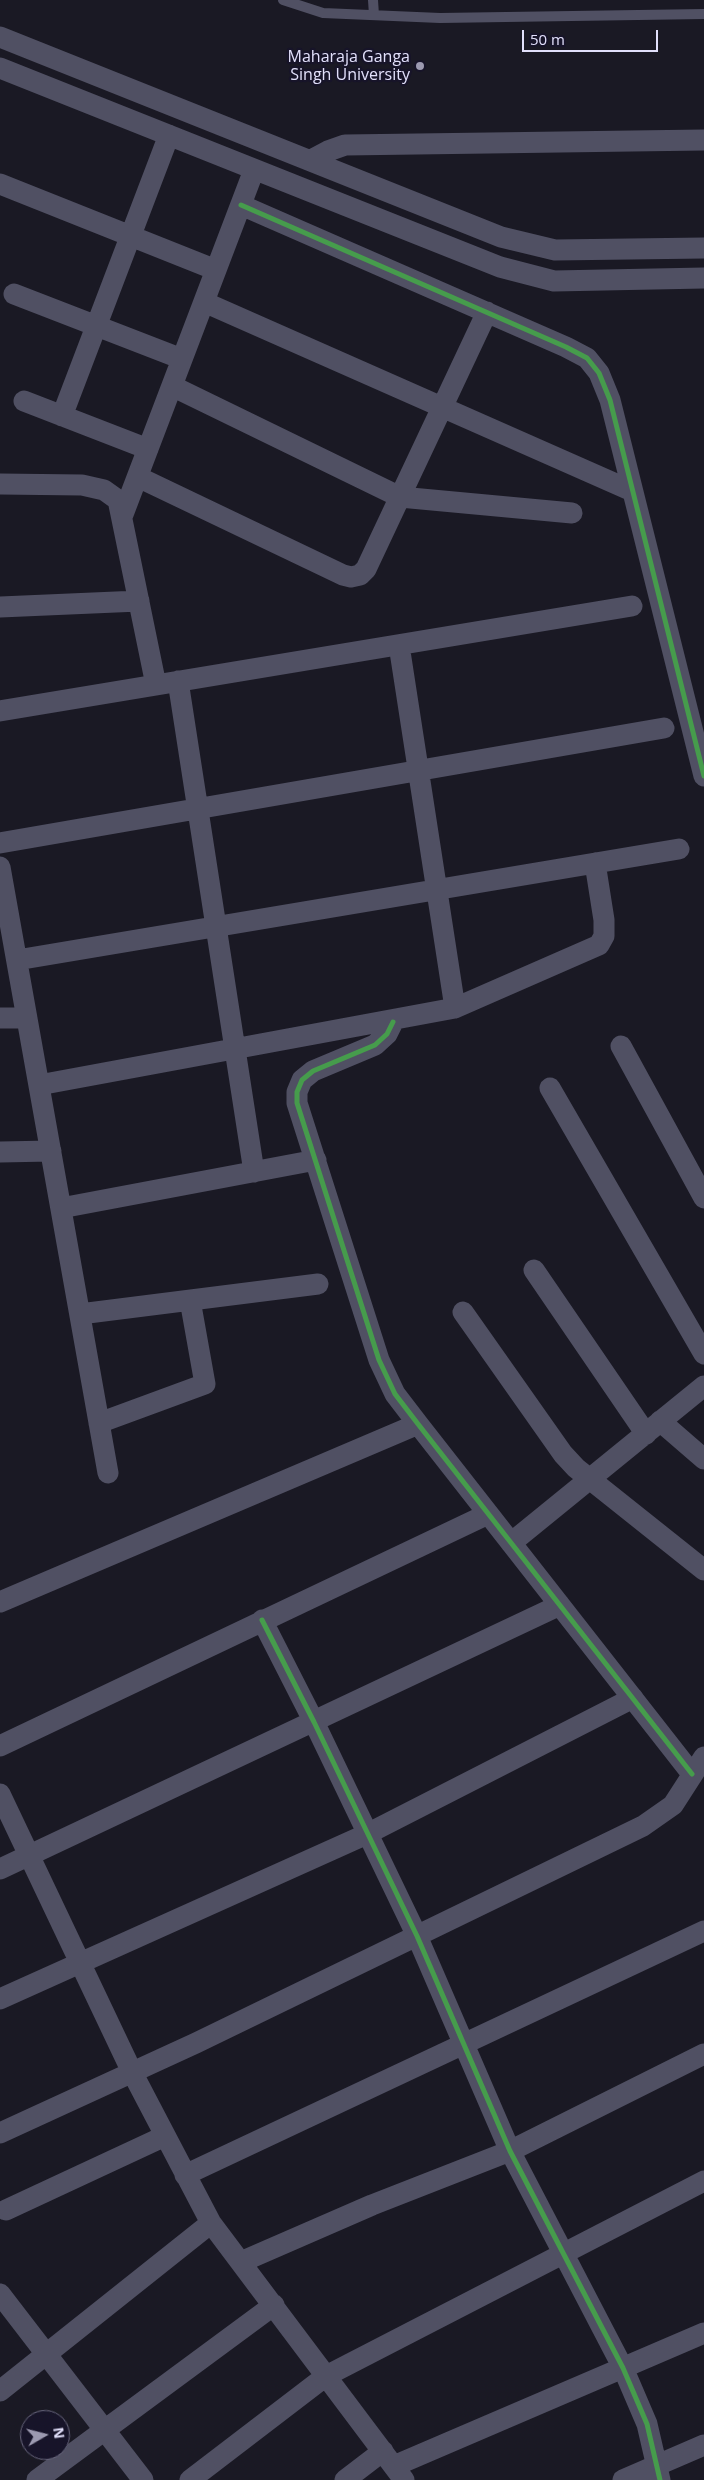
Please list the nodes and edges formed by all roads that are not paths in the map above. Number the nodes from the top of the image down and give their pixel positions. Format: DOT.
graph roads {
  1 [pos="282,0"];
  2 [pos="373,0"];
  3 [pos="704,14"];
  4 [pos="374,15"];
  5 [pos="0,37"];
  6 [pos="0,68"];
  7 [pos="169,135"];
  8 [pos="704,140"];
  9 [pos="311,160"];
  10 [pos="254,170"];
  11 [pos="0,184"];
  12 [pos="241,205"];
  13 [pos="131,236"];
  14 [pos="704,248"];
  15 [pos="216,270"];
  16 [pos="704,278"];
  17 [pos="14,294"];
  18 [pos="204,302"];
  19 [pos="487,312"];
  20 [pos="97,326"];
  21 [pos="182,359"];
  22 [pos="172,386"];
  23 [pos="24,401"];
  24 [pos="442,407"];
  25 [pos="62,416"];
  26 [pos="148,449"];
  27 [pos="138,477"];
  28 [pos="0,484"];
  29 [pos="632,491"];
  30 [pos="400,497"];
  31 [pos="572,513"];
  32 [pos="122,517"];
  33 [pos="139,601"];
  34 [pos="632,606"];
  35 [pos="0,607"];
  36 [pos="399,644"];
  37 [pos="178,681"];
  38 [pos="156,685"];
  39 [pos="0,711"];
  40 [pos="664,728"];
  41 [pos="418,770"];
  42 [pos="704,776"];
  43 [pos="198,809"];
  44 [pos="0,842"];
  45 [pos="679,848"];
  46 [pos="595,863"];
  47 [pos="1,877"];
  48 [pos="437,889"];
  49 [pos="216,926"];
  50 [pos="16,960"];
  51 [pos="455,1008"];
  52 [pos="0,1018"];
  53 [pos="27,1018"];
  54 [pos="393,1022"];
  55 [pos="621,1046"];
  56 [pos="235,1050"];
  57 [pos="39,1085"];
  58 [pos="550,1088"];
  59 [pos="0,1152"];
  60 [pos="51,1152"];
  61 [pos="316,1160"];
  62 [pos="254,1172"];
  63 [pos="704,1198"];
  64 [pos="61,1208"];
  65 [pos="534,1270"];
  66 [pos="318,1284"];
  67 [pos="190,1300"];
  68 [pos="463,1312"];
  69 [pos="80,1314"];
  70 [pos="704,1354"];
  71 [pos="704,1386"];
  72 [pos="99,1422"];
  73 [pos="418,1424"];
  74 [pos="653,1428"];
  75 [pos="704,1459"];
  76 [pos="108,1473"];
  77 [pos="590,1480"];
  78 [pos="488,1514"];
  79 [pos="511,1543"];
  80 [pos="704,1570"];
  81 [pos="0,1602"];
  82 [pos="560,1605"];
  83 [pos="262,1620"];
  84 [pos="633,1698"];
  85 [pos="314,1722"];
  86 [pos="0,1746"];
  87 [pos="704,1757"];
  88 [pos="692,1774"];
  89 [pos="0,1794"];
  90 [pos="367,1834"];
  91 [pos="29,1855"];
  92 [pos="0,1869"];
  93 [pos="704,1931"];
  94 [pos="417,1936"];
  95 [pos="80,1963"];
  96 [pos="0,1999"];
  97 [pos="464,2044"];
  98 [pos="704,2054"];
  99 [pos="132,2072"];
  100 [pos="0,2133"];
  101 [pos="165,2136"];
  102 [pos="510,2150"];
  103 [pos="185,2176"];
  104 [pos="704,2181"];
  105 [pos="6,2210"];
  106 [pos="210,2223"];
  107 [pos="565,2253"];
  108 [pos="241,2262"];
  109 [pos="0,2294"];
  110 [pos="274,2305"];
  111 [pos="704,2333"];
  112 [pos="46,2354"];
  113 [pos="623,2368"];
  114 [pos="326,2376"];
  115 [pos="0,2391"];
  116 [pos="105,2430"];
  117 [pos="704,2445"];
  118 [pos="394,2466"];
  119 [pos="659,2473"];
  120 [pos="37,2480"];
  121 [pos="144,2480"];
  122 [pos="190,2480"];
  123 [pos="345,2480"];
  124 [pos="623,2480"];
  1 -- 4 [label="lane"];
  2 -- 4 [label="lane"];
  3 -- 4 [label="lane"];
  5 -- 9 [label="street"];
  6 -- 7 [label="street"];
  7 -- 10 [label="street"];
  7 -- 13 [label="street"];
  8 -- 9 [label="street"];
  9 -- 14 [label="street"];
  10 -- 12 [label="street"];
  10 -- 16 [label="street"];
  11 -- 13 [label="street"];
  12 -- 15 [label="street"];
  12 -- 19 [label="street"];
  13 -- 15 [label="street"];
  13 -- 20 [label="street"];
  15 -- 18 [label="street"];
  17 -- 20 [label="street"];
  18 -- 21 [label="street"];
  18 -- 24 [label="street"];
  19 -- 24 [label="street"];
  19 -- 29 [label="street"];
  20 -- 21 [label="street"];
  20 -- 25 [label="street"];
  21 -- 22 [label="street"];
  22 -- 26 [label="street"];
  22 -- 30 [label="street"];
  23 -- 25 [label="street"];
  24 -- 29 [label="street"];
  24 -- 30 [label="street"];
  25 -- 26 [label="street"];
  26 -- 27 [label="street"];
  27 -- 30 [label="street"];
  27 -- 32 [label="street"];
  28 -- 32 [label="street"];
  29 -- 42 [label="street"];
  30 -- 31 [label="street"];
  32 -- 33 [label="street"];
  33 -- 35 [label="street"];
  33 -- 38 [label="street"];
  34 -- 36 [label="street"];
  36 -- 37 [label="street"];
  36 -- 41 [label="street"];
  37 -- 38 [label="street"];
  37 -- 43 [label="street"];
  38 -- 39 [label="street"];
  40 -- 41 [label="street"];
  41 -- 43 [label="street"];
  41 -- 48 [label="street"];
  43 -- 44 [label="street"];
  43 -- 49 [label="street"];
  45 -- 46 [label="street"];
  46 -- 48 [label="street"];
  46 -- 51 [label="street"];
  47 -- 50 [label="street"];
  48 -- 49 [label="street"];
  48 -- 51 [label="street"];
  49 -- 50 [label="street"];
  49 -- 56 [label="street"];
  50 -- 53 [label="street"];
  51 -- 54 [label="street"];
  52 -- 53 [label="street"];
  53 -- 57 [label="street"];
  54 -- 56 [label="street"];
  54 -- 61 [label="street"];
  55 -- 63 [label="street"];
  56 -- 57 [label="street"];
  56 -- 62 [label="street"];
  57 -- 60 [label="street"];
  58 -- 70 [label="street"];
  59 -- 60 [label="street"];
  60 -- 64 [label="street"];
  61 -- 62 [label="street"];
  61 -- 73 [label="street"];
  62 -- 64 [label="street"];
  64 -- 69 [label="street"];
  65 -- 74 [label="street"];
  66 -- 67 [label="street"];
  67 -- 69 [label="street"];
  67 -- 72 [label="street"];
  68 -- 77 [label="street"];
  69 -- 72 [label="street"];
  71 -- 74 [label="street"];
  72 -- 76 [label="street"];
  73 -- 78 [label="street"];
  73 -- 81 [label="street"];
  74 -- 75 [label="street"];
  74 -- 77 [label="street"];
  77 -- 79 [label="street"];
  77 -- 80 [label="street"];
  78 -- 79 [label="street"];
  78 -- 83 [label="street"];
  79 -- 82 [label="street"];
  82 -- 84 [label="street"];
  82 -- 85 [label="street"];
  83 -- 85 [label="street"];
  83 -- 86 [label="street"];
  84 -- 88 [label="street"];
  84 -- 90 [label="street"];
  85 -- 90 [label="street"];
  85 -- 91 [label="street"];
  87 -- 88 [label="street"];
  88 -- 94 [label="street"];
  89 -- 91 [label="street"];
  90 -- 94 [label="street"];
  90 -- 95 [label="street"];
  91 -- 92 [label="street"];
  91 -- 95 [label="street"];
  93 -- 97 [label="street"];
  94 -- 97 [label="street"];
  94 -- 99 [label="street"];
  95 -- 96 [label="street"];
  95 -- 99 [label="street"];
  97 -- 102 [label="street"];
  97 -- 103 [label="street"];
  98 -- 102 [label="street"];
  99 -- 100 [label="street"];
  99 -- 101 [label="street"];
  101 -- 103 [label="street"];
  101 -- 105 [label="street"];
  102 -- 107 [label="street"];
  102 -- 108 [label="street"];
  103 -- 106 [label="street"];
  104 -- 107 [label="street"];
  106 -- 108 [label="street"];
  106 -- 112 [label="street"];
  107 -- 113 [label="street"];
  107 -- 114 [label="street"];
  108 -- 110 [label="street"];
  109 -- 112 [label="street"];
  110 -- 114 [label="street"];
  110 -- 116 [label="street"];
  111 -- 113 [label="street"];
  112 -- 115 [label="street"];
  112 -- 116 [label="street"];
  113 -- 118 [label="street"];
  113 -- 119 [label="street"];
  114 -- 118 [label="street"];
  114 -- 122 [label="street"];
  116 -- 120 [label="street"];
  116 -- 121 [label="street"];
  117 -- 119 [label="street"];
  118 -- 123 [label="street"];
  119 -- 124 [label="street"];
}
